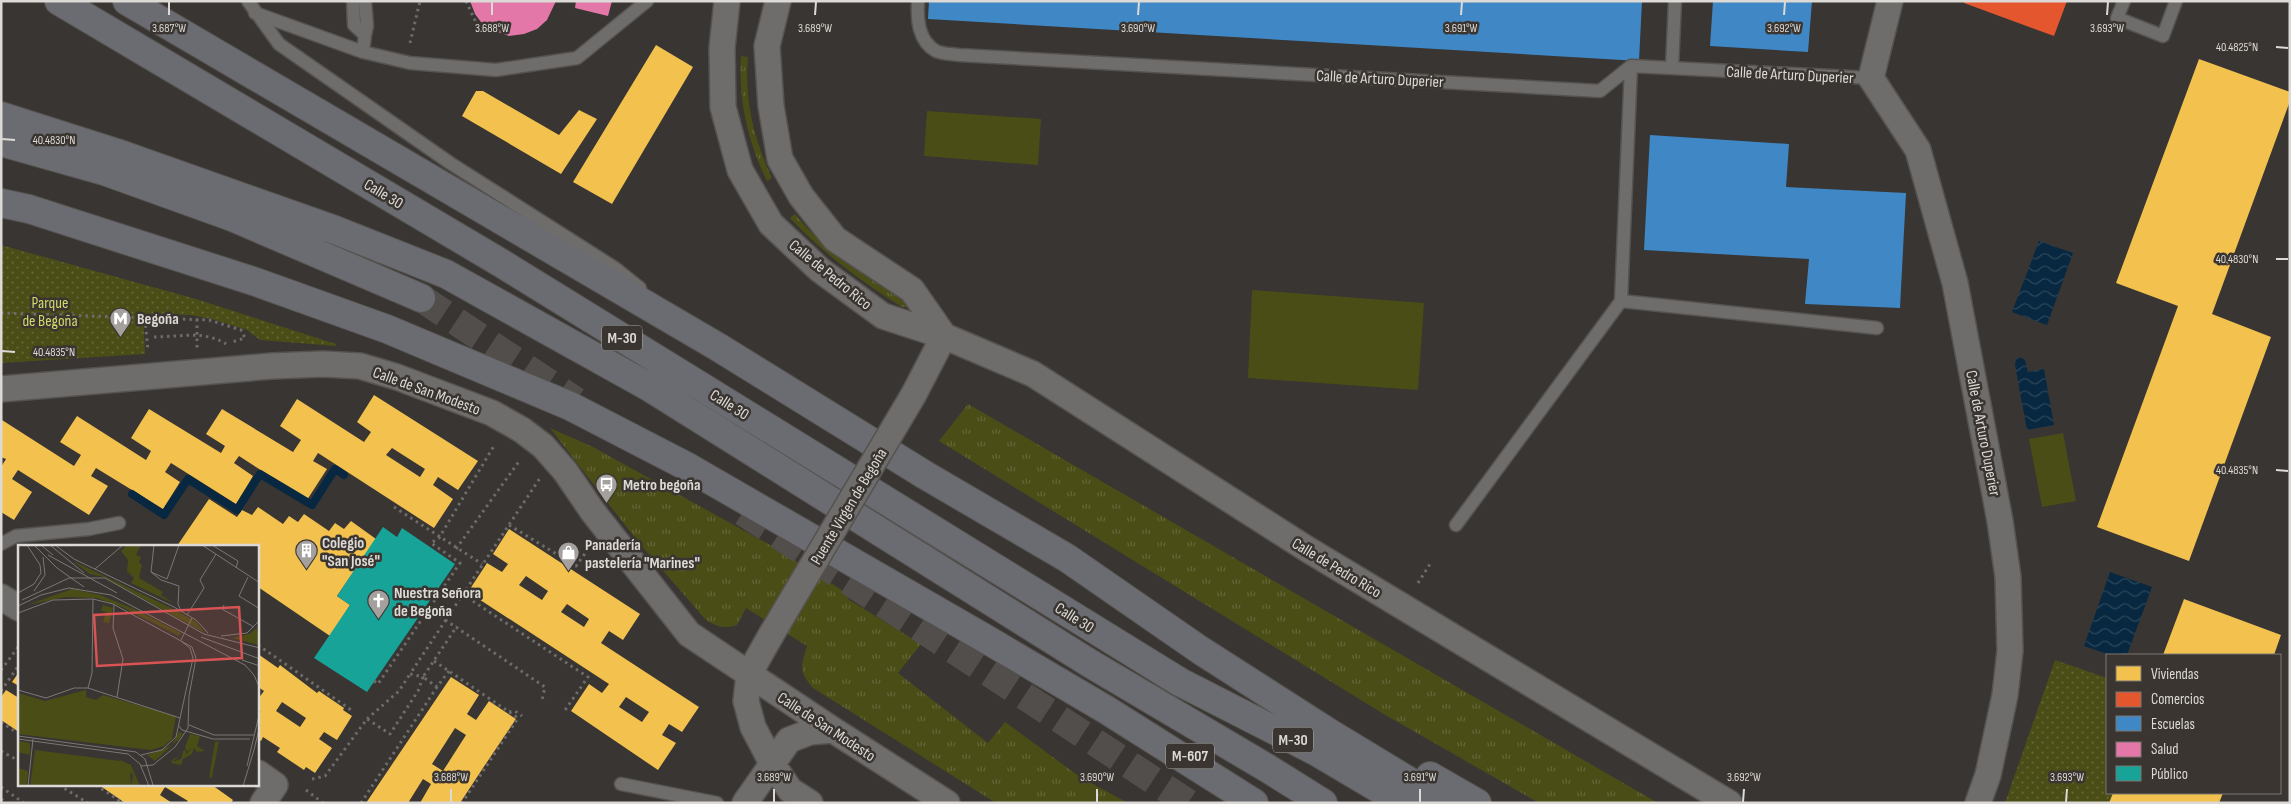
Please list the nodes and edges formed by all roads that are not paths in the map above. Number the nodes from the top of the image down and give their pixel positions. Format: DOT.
graph roads {
  1 [pos="59,1"];
  2 [pos="127,1"];
  3 [pos="248,1"];
  4 [pos="353,1"];
  5 [pos="365,1"];
  6 [pos="647,1"];
  7 [pos="727,1"];
  8 [pos="778,1"];
  9 [pos="918,1"];
  10 [pos="1675,1"];
  11 [pos="1890,1"];
  12 [pos="2124,1"];
  13 [pos="2176,1"];
  14 [pos="255,13"];
  15 [pos="365,35"];
  16 [pos="363,52"];
  17 [pos="1631,66"];
  18 [pos="1672,68"];
  19 [pos="1871,78"];
  20 [pos="1,116"];
  21 [pos="1,142"];
  22 [pos="1,203"];
  23 [pos="421,298"];
  24 [pos="1622,301"];
  25 [pos="1877,328"];
  26 [pos="944,336"];
  27 [pos="718,347"];
  28 [pos="1,389"];
  29 [pos="120,523"];
  30 [pos="1456,525"];
  31 [pos="1,544"];
  32 [pos="1,596"];
  33 [pos="18,607"];
  34 [pos="771,635"];
  35 [pos="1200,650"];
  36 [pos="717,652"];
  37 [pos="749,674"];
  38 [pos="1180,682"];
  39 [pos="1105,709"];
  40 [pos="833,730"];
  41 [pos="773,765"];
  42 [pos="259,774"];
  43 [pos="906,777"];
  44 [pos="621,784"];
  45 [pos="743,802"];
  46 [pos="263,803"];
  47 [pos="717,803"];
  48 [pos="810,803"];
  49 [pos="918,803"];
  50 [pos="947,803"];
  51 [pos="1254,803"];
  52 [pos="1274,803"];
  53 [pos="1323,803"];
  54 [pos="1365,803"];
  55 [pos="1404,803"];
  56 [pos="1445,803"];
  57 [pos="1477,803"];
  58 [pos="1729,803"];
  59 [pos="1978,803"];
  1 -- 38 [label="highway, Calle 30 / M-30"];
  2 -- 27 [label="highway"];
  3 -- 14 [label="lane"];
  4 -- 15 [label="lane"];
  5 -- 15 [label="lane"];
  6 -- 16 [label="lane"];
  7 -- 26 [label="street, Calle de Pedro Rico"];
  8 -- 26 [label="street, Calle de Pedro Rico"];
  9 -- 17 [label="lane, Calle de Arturo Duperier"];
  10 -- 18 [label="lane"];
  11 -- 19 [label="street, Calle de Arturo Duperier"];
  12 -- 13 [label="lane"];
  14 -- 16 [label="lane"];
  14 -- 27 [label="lane"];
  15 -- 16 [label="lane"];
  17 -- 18 [label="lane, Calle de Arturo Duperier"];
  17 -- 24 [label="lane"];
  18 -- 19 [label="lane, Calle de Arturo Duperier"];
  19 -- 59 [label="street, Calle de Arturo Duperier"];
  20 -- 53 [label="highway"];
  21 -- 23 [label="highway"];
  22 -- 39 [label="highway"];
  24 -- 25 [label="lane"];
  24 -- 30 [label="lane"];
  26 -- 34 [label="street, Puente Virgen de Begoña, bridge"];
  26 -- 58 [label="street, Calle de Pedro Rico"];
  27 -- 35 [label="highway"];
  28 -- 36 [label="street, Calle de San Modesto"];
  29 -- 31 [label="lane"];
  32 -- 33 [label="street"];
  34 -- 36 [label="street"];
  34 -- 37 [label="street, Puente Virgen de Begoña"];
  35 -- 56 [label="highway"];
  35 -- 57 [label="highway"];
  36 -- 37 [label="street, Calle de San Modesto"];
  37 -- 40 [label="street, Calle de San Modesto"];
  37 -- 41 [label="street"];
  38 -- 54 [label="highway"];
  38 -- 55 [label="highway, Calle 30 / M-30"];
  39 -- 51 [label="highway"];
  39 -- 52 [label="highway, M-607"];
  40 -- 41 [label="street"];
  40 -- 43 [label="street, Calle de San Modesto"];
  41 -- 45 [label="street"];
  41 -- 48 [label="street"];
  42 -- 46 [label="street"];
  43 -- 49 [label="street"];
  43 -- 50 [label="street, Calle de San Modesto"];
  44 -- 47 [label="lane"];
}
